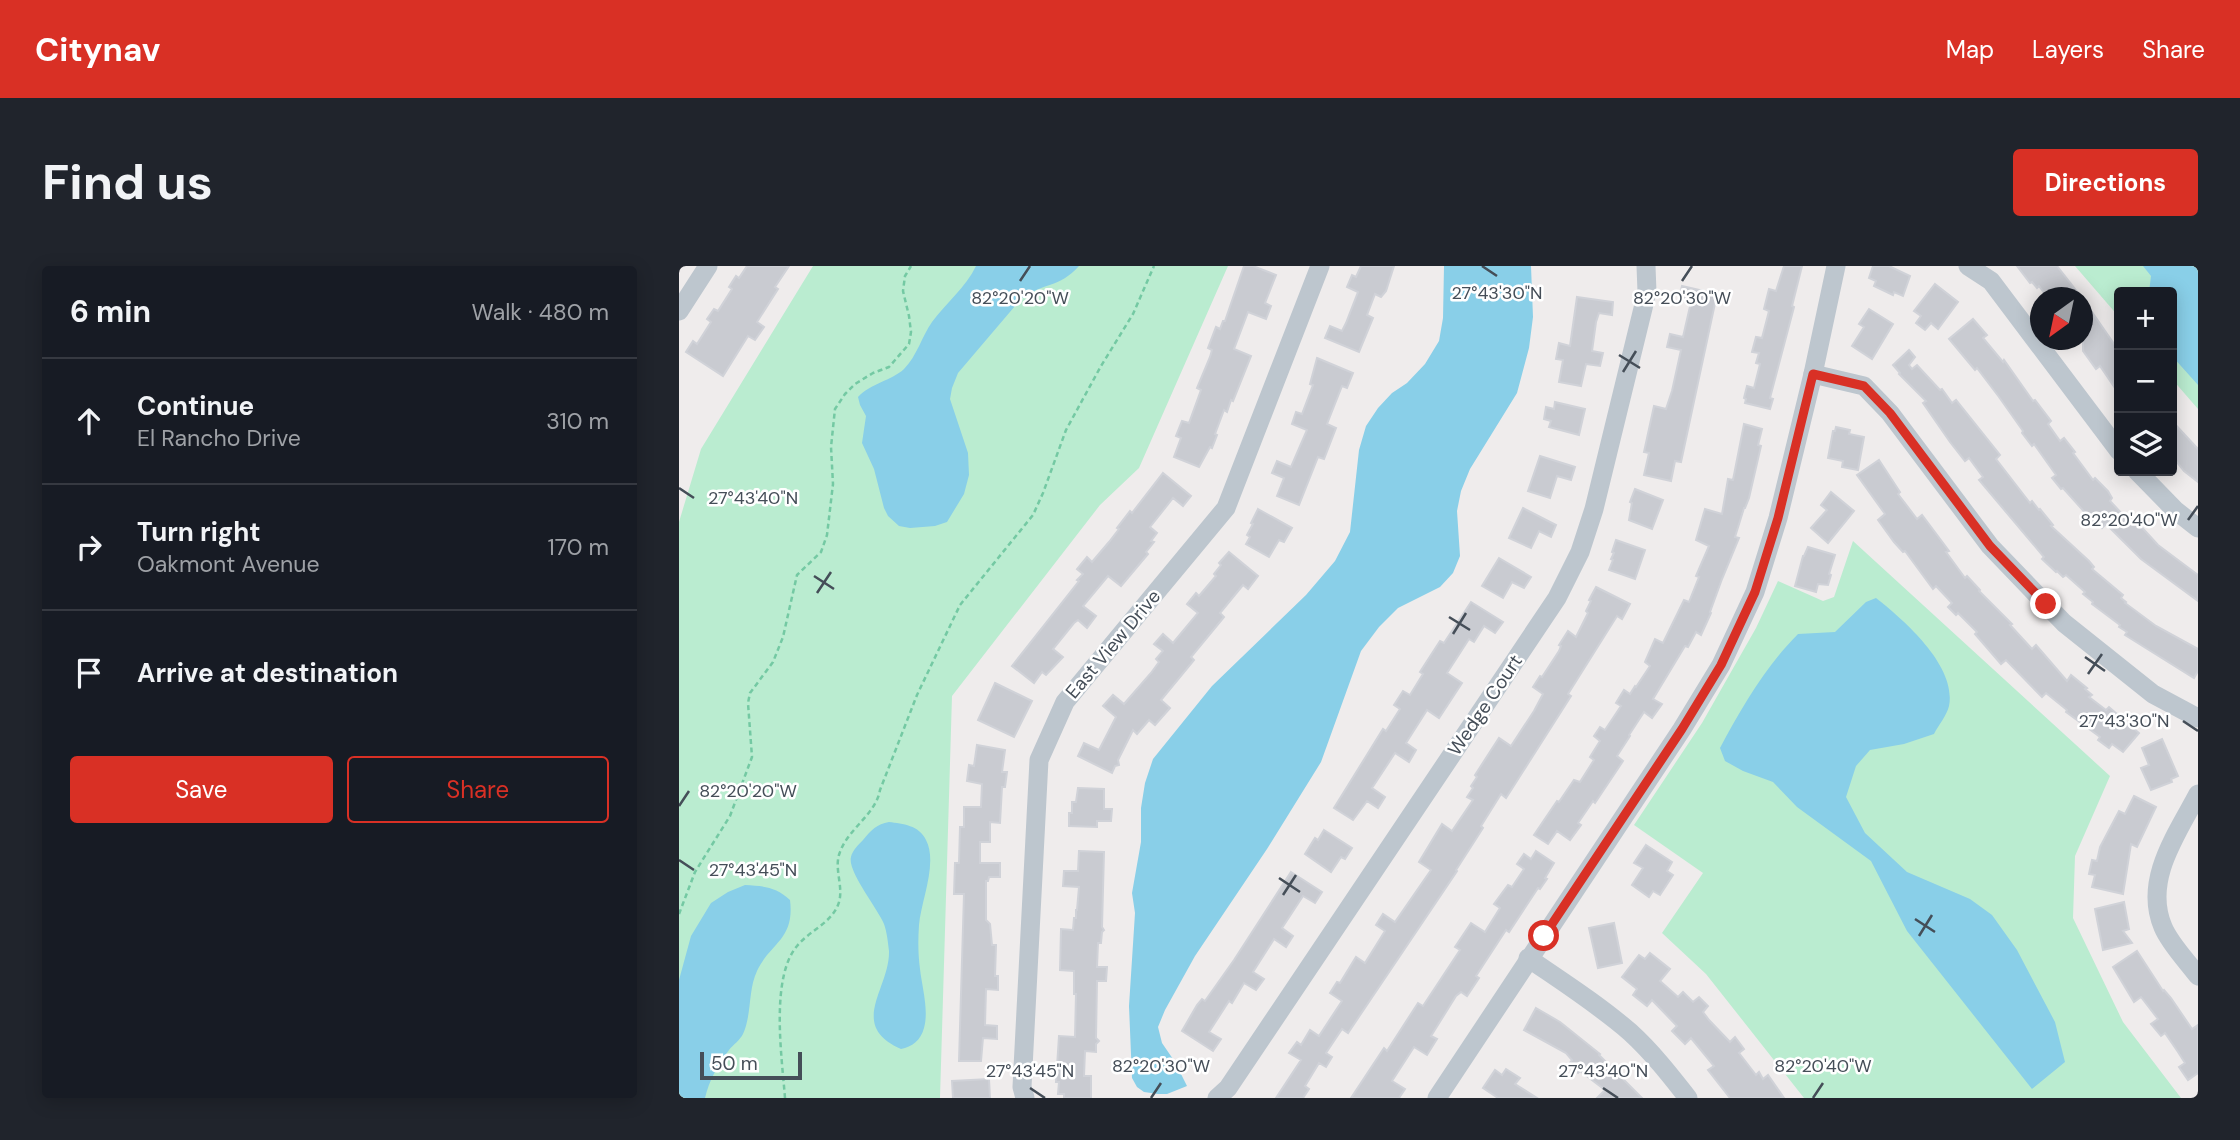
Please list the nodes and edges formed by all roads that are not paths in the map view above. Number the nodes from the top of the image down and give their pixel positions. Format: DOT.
graph roads {
  1 [pos="708,266"];
  2 [pos="1320,266"];
  3 [pos="1646,266"];
  4 [pos="1836,266"];
  5 [pos="1968,266"];
  6 [pos="679,312"];
  7 [pos="1813,374"];
  8 [pos="2114,444"];
  9 [pos="2142,476"];
  10 [pos="2198,528"];
  11 [pos="2198,718"];
  12 [pos="2198,794"];
  13 [pos="1528,958"];
  14 [pos="2198,976"];
  15 [pos="1025,1098"];
  16 [pos="1217,1098"];
  17 [pos="1437,1098"];
  18 [pos="1688,1098"];
  1 -- 6 [label="street"];
  2 -- 15 [label="street, East View Drive"];
  3 -- 16 [label="street, Wedge Court"];
  4 -- 7 [label="street"];
  5 -- 8 [label="street"];
  7 -- 11 [label="street"];
  7 -- 13 [label="street"];
  9 -- 10 [label="street"];
  12 -- 14 [label="street"];
  13 -- 17 [label="street"];
  13 -- 18 [label="street"];
}
